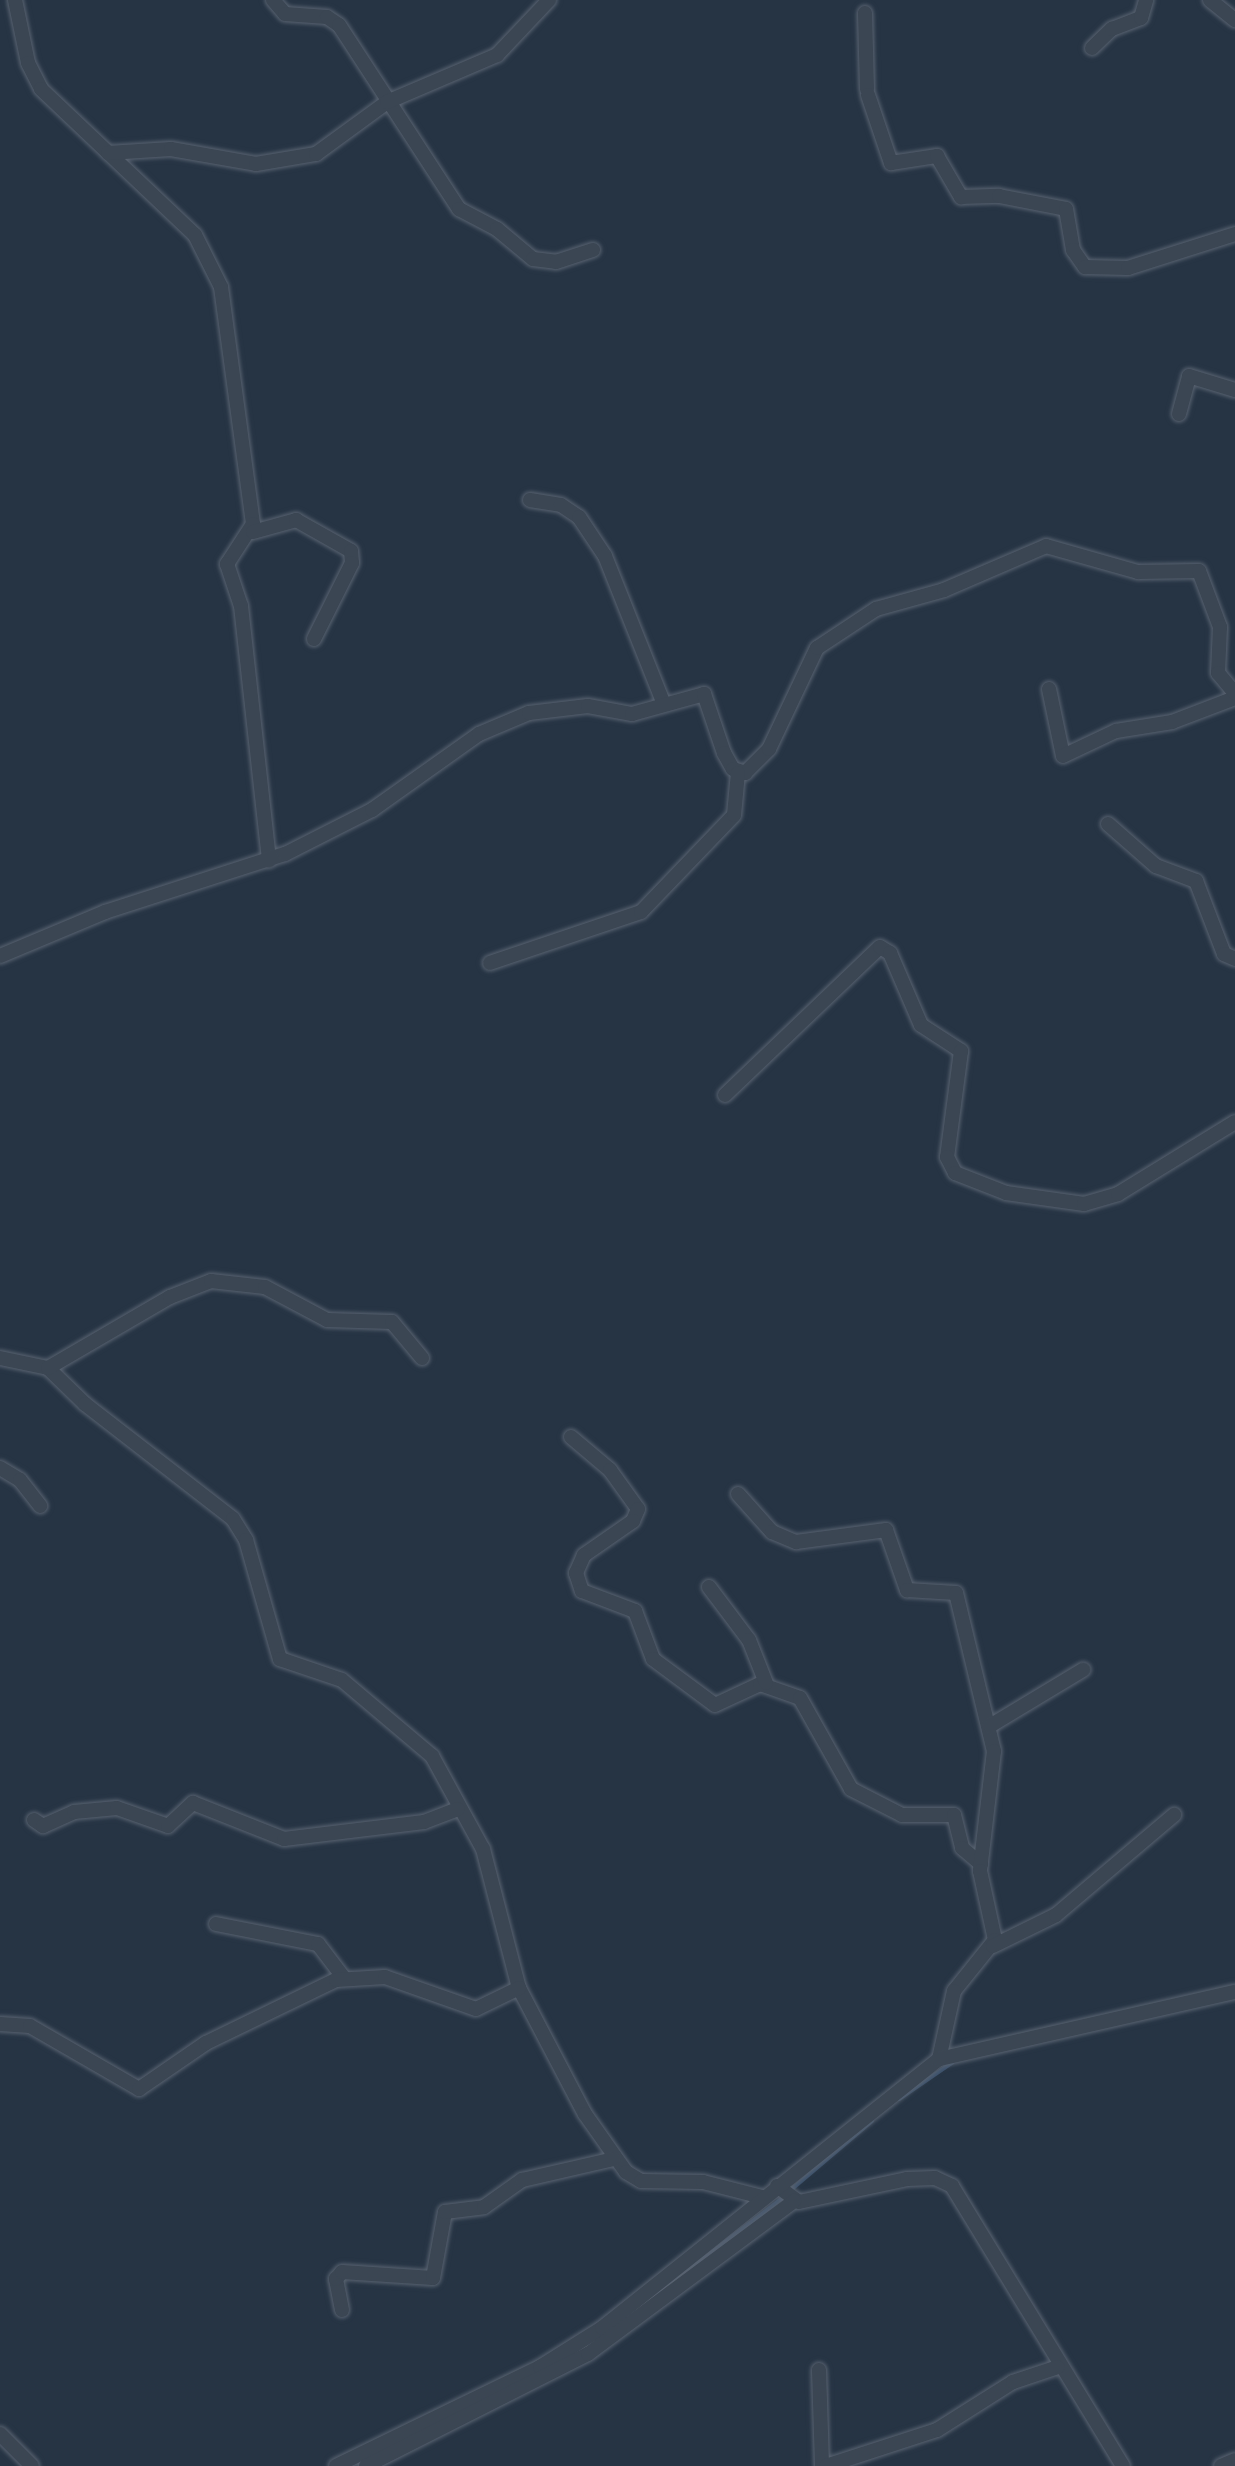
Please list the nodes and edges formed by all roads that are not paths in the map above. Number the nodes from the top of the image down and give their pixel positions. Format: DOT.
graph roads {
  1 [pos="15,0"];
  2 [pos="273,0"];
  3 [pos="549,0"];
  4 [pos="1146,0"];
  5 [pos="1210,0"];
  6 [pos="865,13"];
  7 [pos="1235,20"];
  8 [pos="1092,48"];
  9 [pos="386,102"];
  10 [pos="108,152"];
  11 [pos="1235,234"];
  12 [pos="593,250"];
  13 [pos="1235,390"];
  14 [pos="1179,414"];
  15 [pos="530,500"];
  16 [pos="253,532"];
  17 [pos="314,639"];
  18 [pos="1049,689"];
  19 [pos="1235,695"];
  20 [pos="664,704"];
  21 [pos="738,773"];
  22 [pos="1108,824"];
  23 [pos="269,860"];
  24 [pos="0,956"];
  25 [pos="1235,959"];
  26 [pos="490,964"];
  27 [pos="725,1094"];
  28 [pos="1235,1122"];
  29 [pos="0,1358"];
  30 [pos="422,1358"];
  31 [pos="48,1368"];
  32 [pos="571,1438"];
  33 [pos="0,1468"];
  34 [pos="738,1494"];
  35 [pos="40,1506"];
  36 [pos="708,1588"];
  37 [pos="1083,1670"];
  38 [pos="766,1684"];
  39 [pos="990,1726"];
  40 [pos="458,1809"];
  41 [pos="1174,1815"];
  42 [pos="34,1820"];
  43 [pos="980,1864"];
  44 [pos="216,1924"];
  45 [pos="993,1946"];
  46 [pos="344,1978"];
  47 [pos="519,1988"];
  48 [pos="1235,1992"];
  49 [pos="0,2024"];
  50 [pos="939,2058"];
  51 [pos="614,2159"];
  52 [pos="785,2194"];
  53 [pos="762,2198"];
  54 [pos="342,2310"];
  55 [pos="1058,2367"];
  56 [pos="819,2370"];
  57 [pos="0,2434"];
  58 [pos="1235,2460"];
  59 [pos="32,2466"];
  60 [pos="336,2466"];
  61 [pos="366,2466"];
  62 [pos="824,2466"];
  63 [pos="1123,2466"];
  64 [pos="1221,2466"];
  1 -- 10 [label="street"];
  2 -- 9 [label="street"];
  3 -- 9 [label="street"];
  4 -- 8 [label="street"];
  5 -- 7 [label="street"];
  6 -- 11 [label="street"];
  9 -- 10 [label="street"];
  9 -- 12 [label="street"];
  10 -- 16 [label="street"];
  13 -- 14 [label="street"];
  15 -- 20 [label="street"];
  16 -- 17 [label="street"];
  16 -- 23 [label="street"];
  18 -- 19 [label="street"];
  19 -- 21 [label="street"];
  20 -- 21 [label="street"];
  20 -- 23 [label="street"];
  21 -- 26 [label="street"];
  22 -- 25 [label="street"];
  23 -- 24 [label="street"];
  27 -- 28 [label="street"];
  29 -- 31 [label="street"];
  30 -- 31 [label="street"];
  31 -- 40 [label="street"];
  32 -- 38 [label="street"];
  33 -- 35 [label="street"];
  34 -- 39 [label="street"];
  36 -- 38 [label="street"];
  37 -- 39 [label="street"];
  38 -- 43 [label="street"];
  39 -- 43 [label="street"];
  40 -- 42 [label="street"];
  40 -- 47 [label="street"];
  41 -- 45 [label="street"];
  43 -- 45 [label="street"];
  44 -- 46 [label="street"];
  45 -- 50 [label="street"];
  46 -- 47 [label="street"];
  46 -- 49 [label="street"];
  47 -- 51 [label="street"];
  48 -- 50 [label="street"];
  50 -- 52 [label="street"];
  51 -- 53 [label="street"];
  51 -- 54 [label="street"];
  52 -- 53 [label="street"];
  52 -- 55 [label="street"];
  52 -- 61 [label="street"];
  53 -- 60 [label="street"];
  55 -- 62 [label="street"];
  55 -- 63 [label="street"];
  56 -- 62 [label="street"];
  57 -- 59 [label="street"];
  58 -- 64 [label="street"];
}
